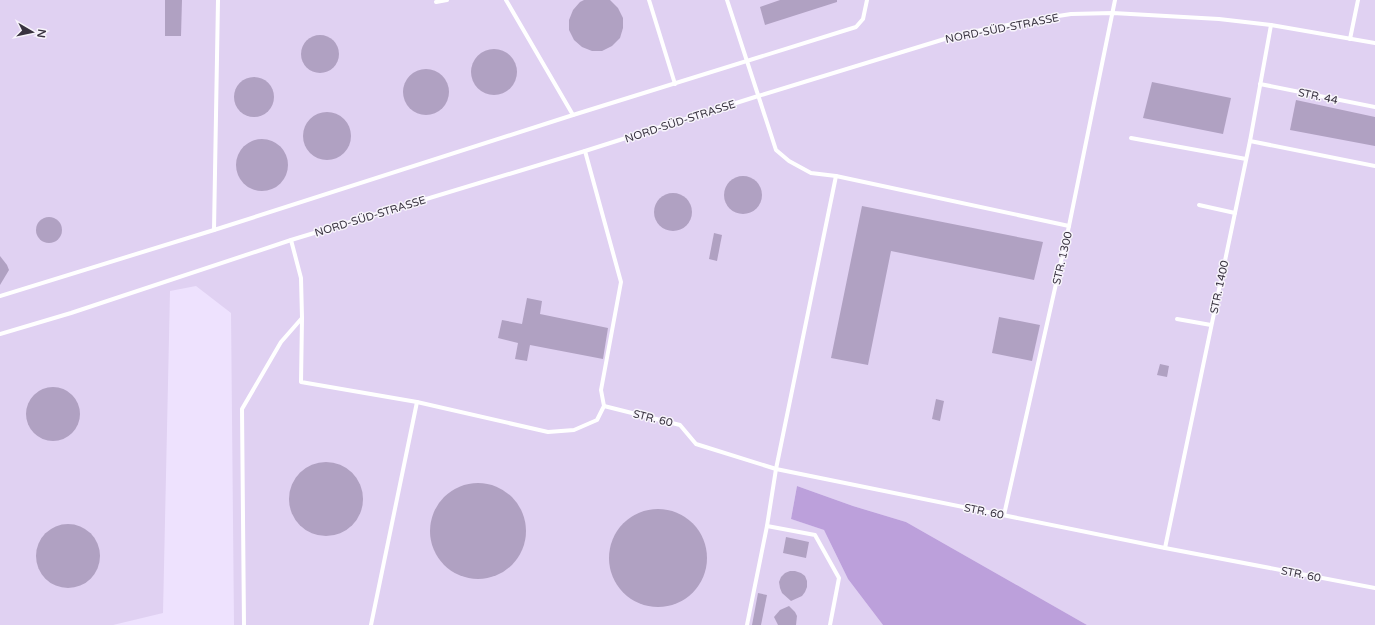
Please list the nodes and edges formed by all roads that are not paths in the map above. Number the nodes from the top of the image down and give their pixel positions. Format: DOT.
graph roads {
  1 [pos="218,0"];
  2 [pos="447,0"];
  3 [pos="506,0"];
  4 [pos="649,0"];
  5 [pos="728,0"];
  6 [pos="867,0"];
  7 [pos="1115,0"];
  8 [pos="1358,0"];
  9 [pos="436,2"];
  10 [pos="1112,13"];
  11 [pos="1271,25"];
  12 [pos="1350,39"];
  13 [pos="1375,43"];
  14 [pos="748,61"];
  15 [pos="675,84"];
  16 [pos="1260,84"];
  17 [pos="759,96"];
  18 [pos="1375,107"];
  19 [pos="573,115"];
  20 [pos="1131,138"];
  21 [pos="1250,141"];
  22 [pos="585,151"];
  23 [pos="1246,159"];
  24 [pos="1375,166"];
  25 [pos="836,176"];
  26 [pos="1199,205"];
  27 [pos="1235,213"];
  28 [pos="1069,226"];
  29 [pos="214,230"];
  30 [pos="290,240"];
  31 [pos="0,296"];
  32 [pos="302,318"];
  33 [pos="1177,319"];
  34 [pos="1212,325"];
  35 [pos="0,334"];
  36 [pos="417,402"];
  37 [pos="604,406"];
  38 [pos="776,469"];
  39 [pos="1004,515"];
  40 [pos="767,526"];
  41 [pos="1165,548"];
  42 [pos="1375,588"];
  43 [pos="244,625"];
  44 [pos="371,625"];
  45 [pos="747,625"];
  46 [pos="830,625"];
  1 -- 29 [label="lane"];
  2 -- 9 [label="lane"];
  3 -- 19 [label="lane"];
  4 -- 15 [label="lane"];
  5 -- 14 [label="lane"];
  6 -- 14 [label="lane"];
  7 -- 10 [label="lane, STR. 1300"];
  8 -- 12 [label="lane"];
  10 -- 11 [label="lane, NORD-SÜD-STRASSE"];
  10 -- 17 [label="lane, NORD-SÜD-STRASSE"];
  10 -- 28 [label="lane, STR. 1300"];
  11 -- 12 [label="lane, NORD-SÜD-STRASSE"];
  11 -- 16 [label="lane, STR. 1400"];
  12 -- 13 [label="lane, NORD-SÜD-STRASSE"];
  14 -- 15 [label="lane"];
  14 -- 17 [label="lane"];
  15 -- 19 [label="lane"];
  16 -- 18 [label="lane, STR. 44"];
  16 -- 21 [label="lane, STR. 1400"];
  17 -- 22 [label="lane, NORD-SÜD-STRASSE"];
  17 -- 25 [label="lane"];
  19 -- 29 [label="lane"];
  20 -- 23 [label="lane"];
  21 -- 23 [label="lane, STR. 1400"];
  21 -- 24 [label="lane"];
  22 -- 30 [label="lane, NORD-SÜD-STRASSE"];
  22 -- 37 [label="lane"];
  23 -- 27 [label="lane, STR. 1400"];
  25 -- 28 [label="lane"];
  25 -- 38 [label="lane"];
  26 -- 27 [label="lane"];
  27 -- 34 [label="lane, STR. 1400"];
  28 -- 39 [label="lane, STR. 1300"];
  29 -- 31 [label="lane"];
  30 -- 32 [label="lane"];
  30 -- 35 [label="lane, NORD-SÜD-STRASSE"];
  32 -- 36 [label="lane"];
  32 -- 43 [label="lane"];
  33 -- 34 [label="lane"];
  34 -- 41 [label="lane, STR. 1400"];
  36 -- 37 [label="lane"];
  36 -- 44 [label="lane"];
  37 -- 38 [label="lane, STR. 60"];
  38 -- 39 [label="lane, STR. 60"];
  38 -- 40 [label="lane"];
  39 -- 41 [label="lane, STR. 60"];
  40 -- 45 [label="lane"];
  40 -- 46 [label="lane"];
  41 -- 42 [label="lane, STR. 60"];
}
